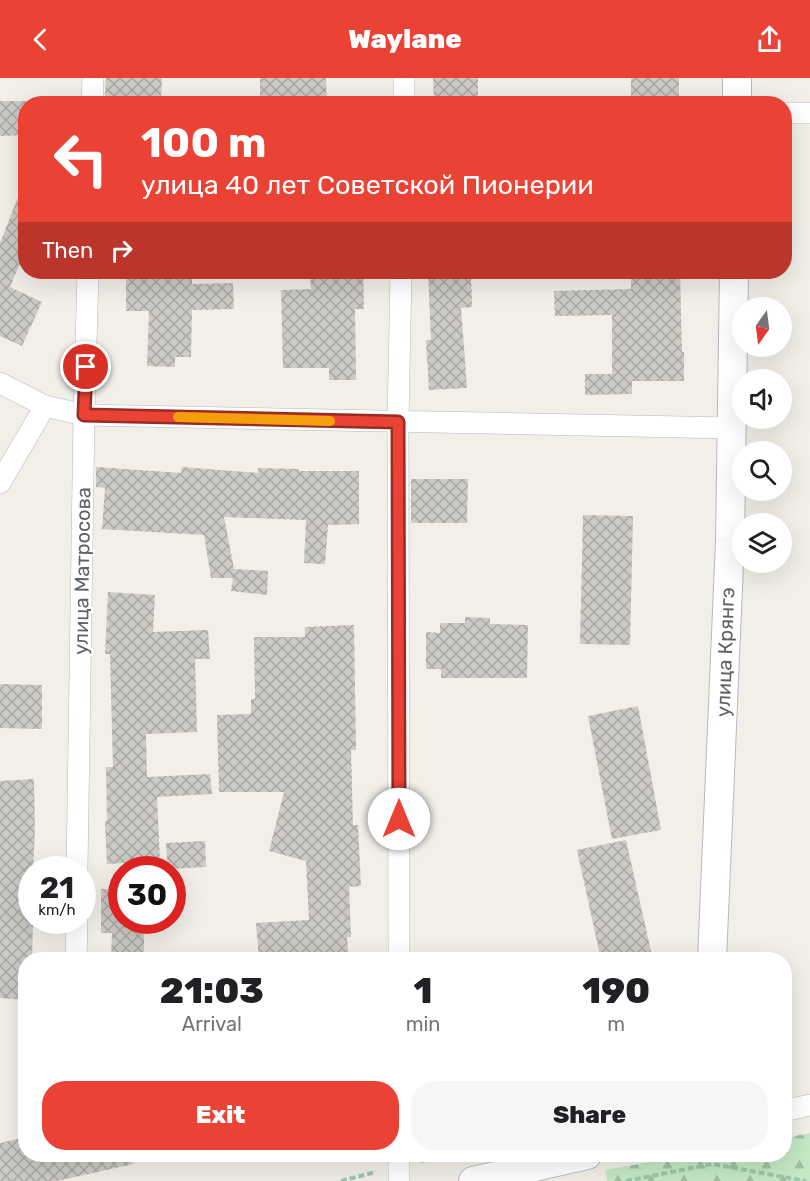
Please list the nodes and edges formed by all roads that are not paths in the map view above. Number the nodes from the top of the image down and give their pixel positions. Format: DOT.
graph roads {
  1 [pos="93,78"];
  2 [pos="404,78"];
  3 [pos="737,78"];
  4 [pos="92,96"];
  5 [pos="404,96"];
  6 [pos="737,96"];
  7 [pos="792,113"];
  8 [pos="810,113"];
  9 [pos="88,279"];
  10 [pos="401,279"];
  11 [pos="734,279"];
  12 [pos="733,369"];
  13 [pos="0,383"];
  14 [pos="45,406"];
  15 [pos="84,415"];
  16 [pos="398,422"];
  17 [pos="732,428"];
  18 [pos="0,483"];
  19 [pos="77,856"];
  20 [pos="76,934"];
  21 [pos="76,952"];
  22 [pos="399,952"];
  23 [pos="712,952"];
  24 [pos="810,1105"];
  25 [pos="792,1109"];
  26 [pos="399,1162"];
  27 [pos="556,1162"];
  28 [pos="399,1181"];
  29 [pos="473,1181"];
  1 -- 4 [label="street"];
  2 -- 5 [label="street"];
  3 -- 6 [label="street"];
  7 -- 8 [label="street"];
  9 -- 15 [label="street, улица Матросова"];
  10 -- 16 [label="street"];
  11 -- 12 [label="street, улица Крянгэ"];
  13 -- 14 [label="street"];
  14 -- 15 [label="street"];
  14 -- 18 [label="street"];
  15 -- 16 [label="street"];
  15 -- 19 [label="street, улица Матросова"];
  16 -- 17 [label="street"];
  16 -- 22 [label="street"];
  17 -- 23 [label="street, улица Крянгэ"];
  20 -- 21 [label="street"];
  24 -- 25 [label="street"];
  26 -- 28 [label="street"];
  27 -- 29 [label="street"];
}
